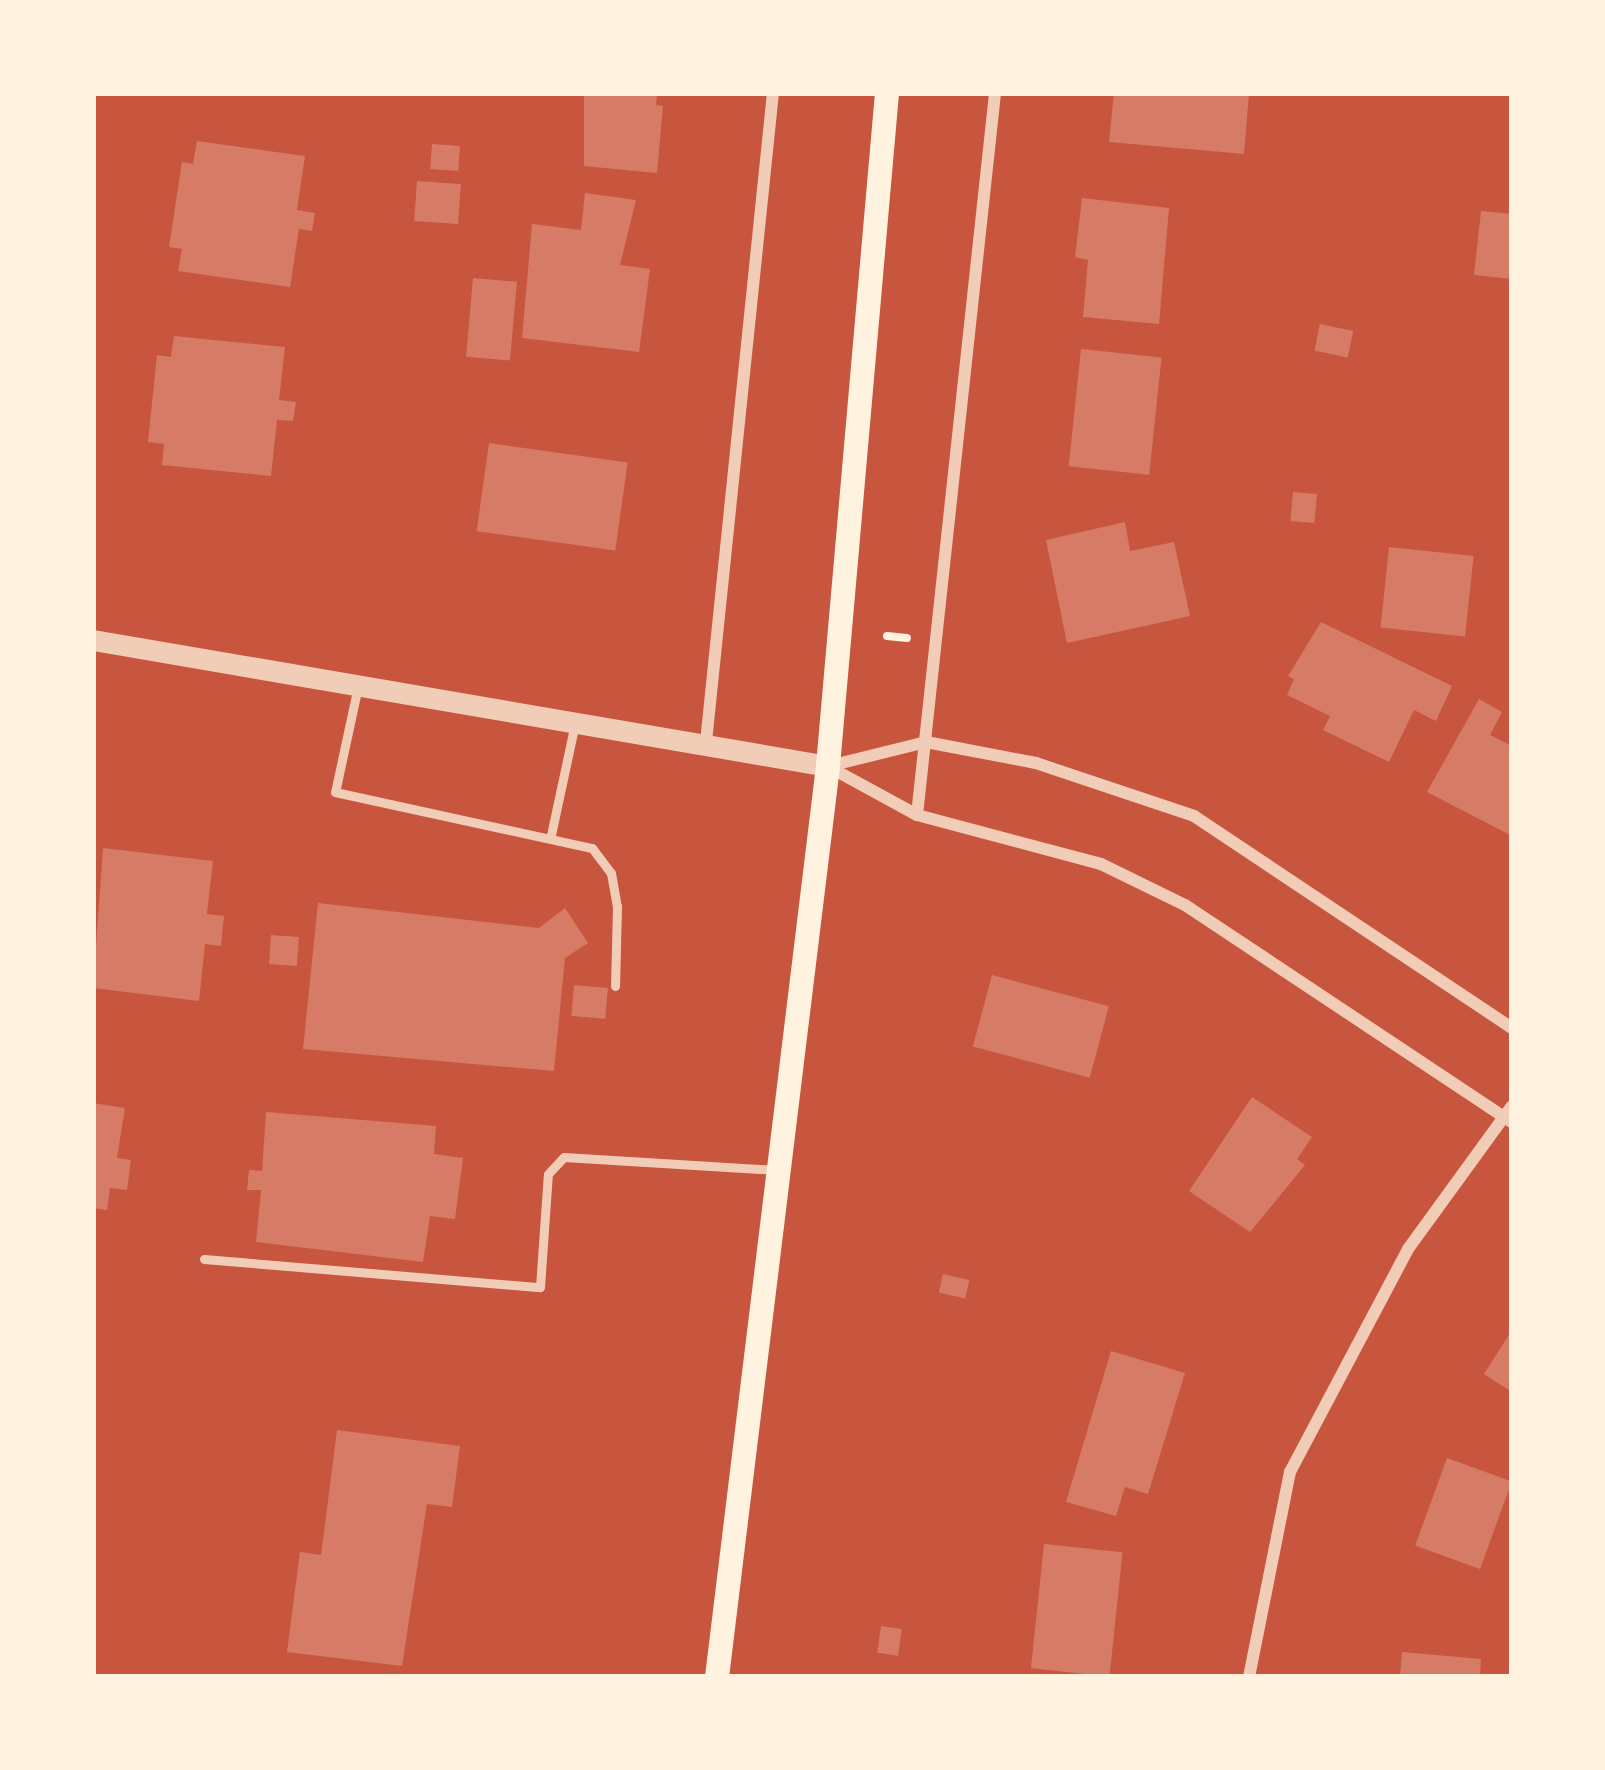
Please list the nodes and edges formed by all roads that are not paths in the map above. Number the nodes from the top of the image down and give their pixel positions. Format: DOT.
graph roads {
  1 [pos="773,93"];
  2 [pos="886,93"];
  3 [pos="995,93"];
  4 [pos="93,640"];
  5 [pos="359,681"];
  6 [pos="576,719"];
  7 [pos="706,742"];
  8 [pos="926,742"];
  9 [pos="828,766"];
  10 [pos="917,815"];
  11 [pos="551,835"];
  12 [pos="615,986"];
  13 [pos="1512,1028"];
  14 [pos="1510,1115"];
  15 [pos="778,1170"];
  16 [pos="204,1259"];
  17 [pos="717,1677"];
  18 [pos="1249,1677"];
  1 -- 7 [label="street"];
  2 -- 9 [label="main road"];
  3 -- 8 [label="street"];
  4 -- 5 [label="street"];
  5 -- 6 [label="street"];
  5 -- 11 [label="lane"];
  6 -- 7 [label="street"];
  6 -- 11 [label="lane"];
  7 -- 9 [label="street"];
  8 -- 9 [label="street"];
  8 -- 10 [label="street"];
  8 -- 13 [label="street"];
  9 -- 10 [label="street"];
  9 -- 15 [label="main road"];
  10 -- 14 [label="street"];
  11 -- 12 [label="lane"];
  14 -- 18 [label="street"];
  15 -- 16 [label="lane"];
  15 -- 17 [label="main road"];
}
